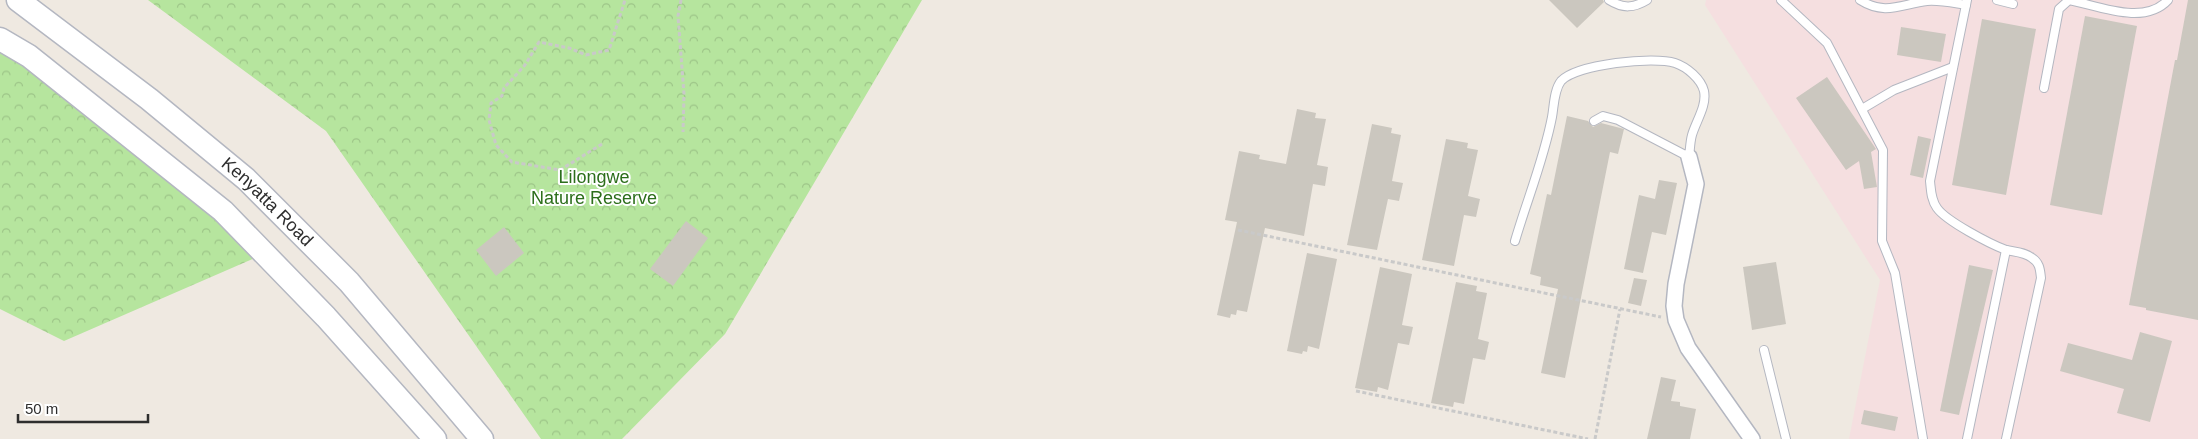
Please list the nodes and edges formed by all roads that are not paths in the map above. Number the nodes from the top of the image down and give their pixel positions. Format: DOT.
graph roads {
  1 [pos="18,0"];
  2 [pos="1610,0"];
  3 [pos="1647,0"];
  4 [pos="1781,0"];
  5 [pos="1860,0"];
  6 [pos="1997,0"];
  7 [pos="2168,0"];
  8 [pos="1966,3"];
  9 [pos="2013,4"];
  10 [pos="0,39"];
  11 [pos="1953,67"];
  12 [pos="2044,88"];
  13 [pos="1862,109"];
  14 [pos="1594,121"];
  15 [pos="1689,157"];
  16 [pos="1515,241"];
  17 [pos="2006,250"];
  18 [pos="1764,350"];
  19 [pos="435,439"];
  20 [pos="482,439"];
  21 [pos="1752,439"];
  22 [pos="1786,439"];
  23 [pos="1923,439"];
  24 [pos="1967,439"];
  25 [pos="2006,439"];
  1 -- 20 [label="main road, Kenyatta Road"];
  2 -- 3 [label="lane"];
  4 -- 13 [label="lane"];
  5 -- 8 [label="lane"];
  6 -- 9 [label="lane"];
  7 -- 12 [label="lane"];
  8 -- 11 [label="lane"];
  10 -- 19 [label="main road, Kenyatta Road"];
  11 -- 13 [label="lane"];
  11 -- 17 [label="lane"];
  13 -- 23 [label="lane"];
  14 -- 15 [label="lane"];
  15 -- 16 [label="lane"];
  15 -- 21 [label="street"];
  17 -- 24 [label="lane"];
  17 -- 25 [label="lane"];
  18 -- 22 [label="lane"];
}
